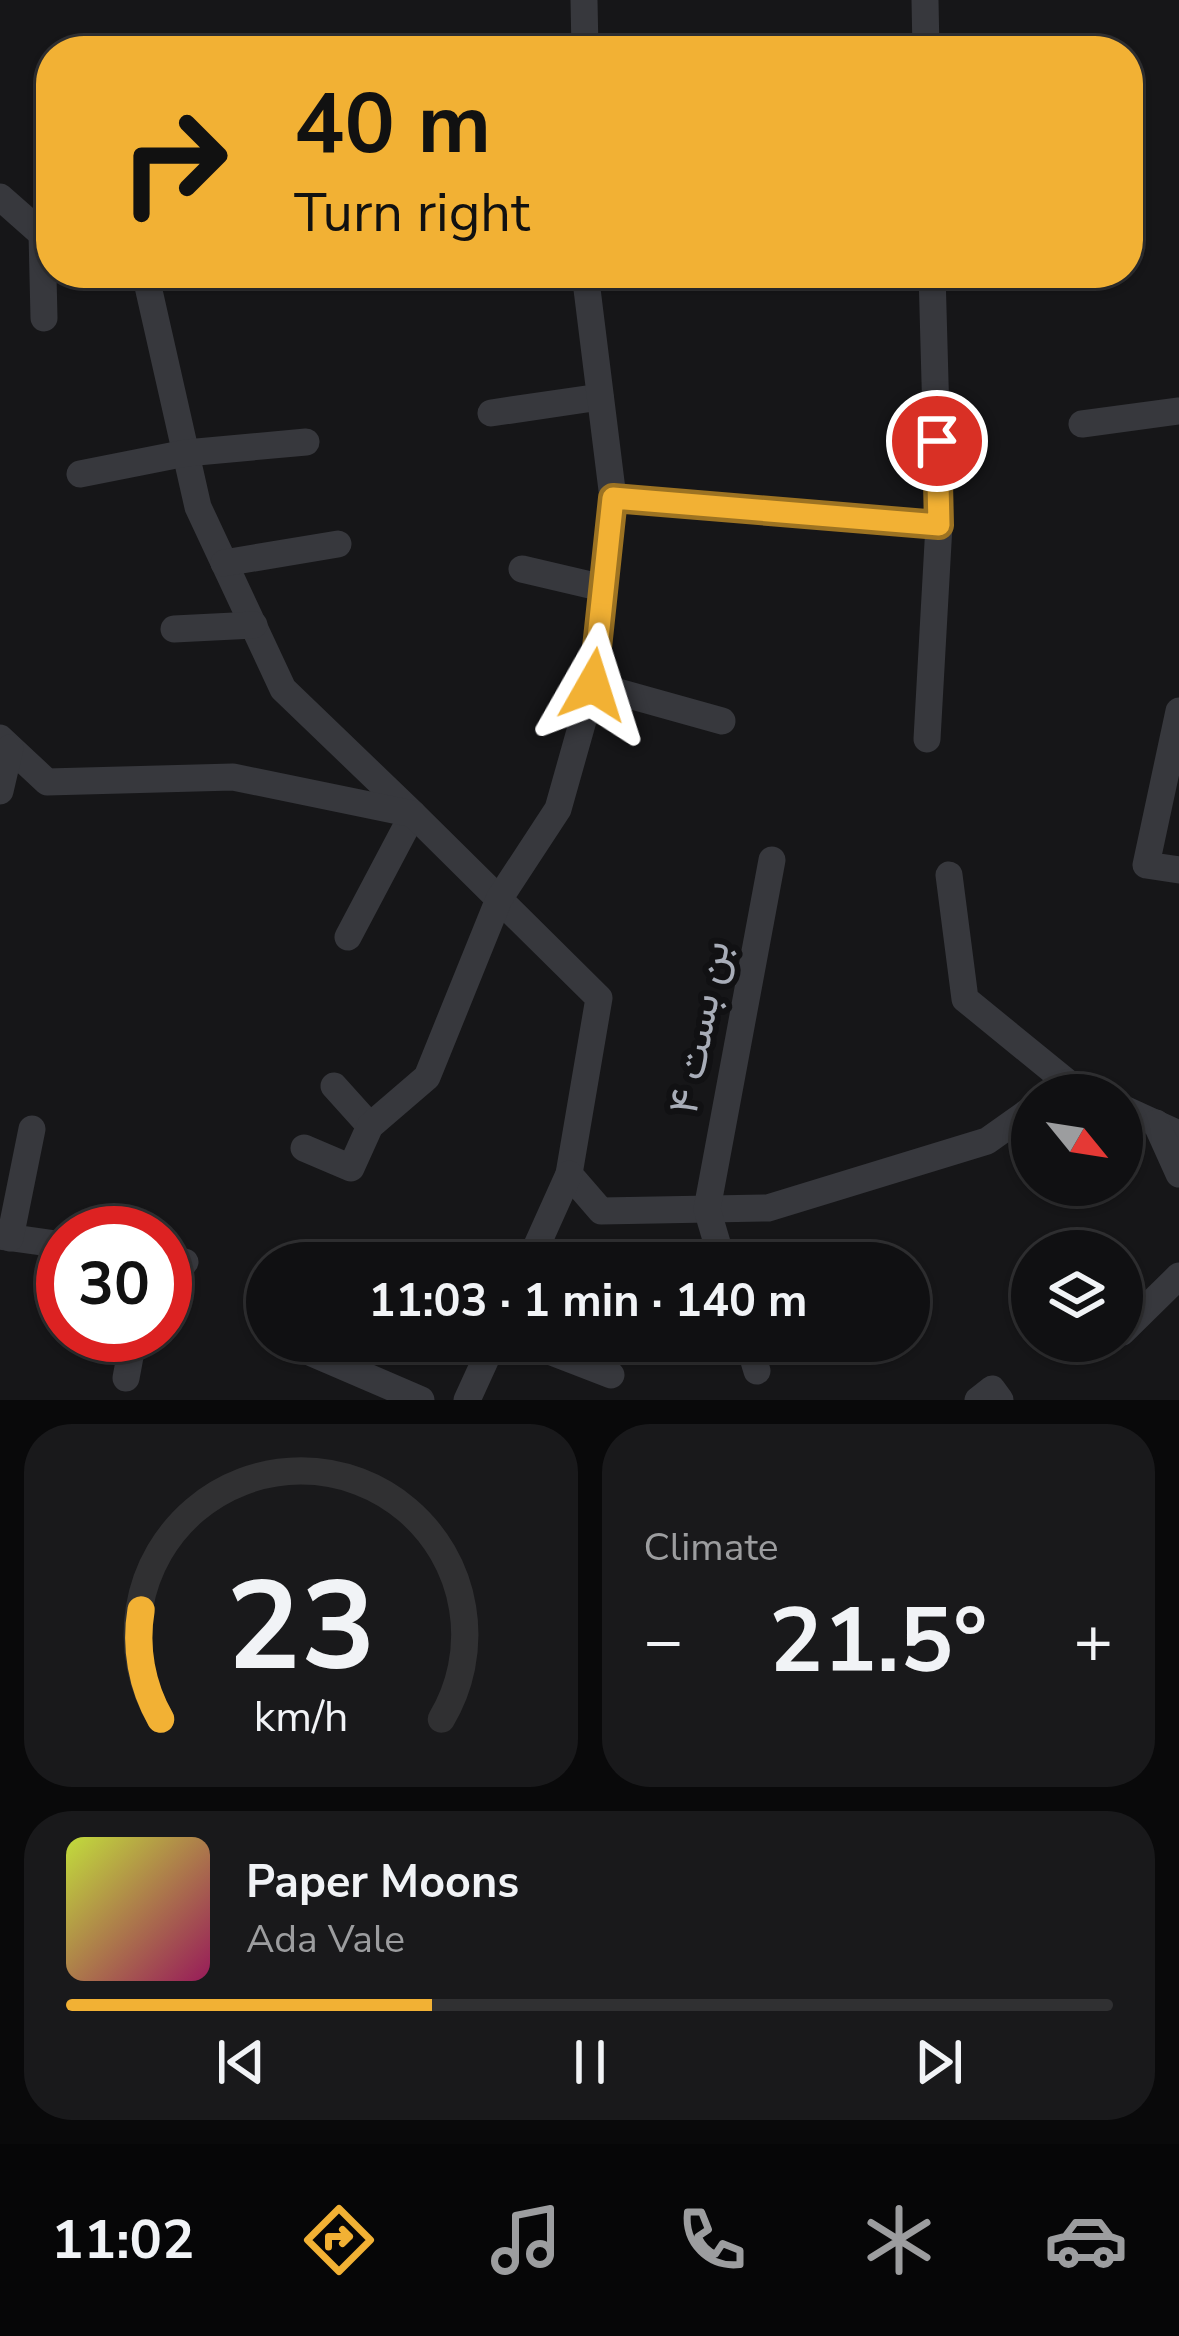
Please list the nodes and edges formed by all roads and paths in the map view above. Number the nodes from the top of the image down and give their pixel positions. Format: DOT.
graph roads {
  1 [pos="584,0"];
  2 [pos="925,0"];
  3 [pos="584,36"];
  4 [pos="926,36"];
  5 [pos="0,197"];
  6 [pos="36,226"];
  7 [pos="45,288"];
  8 [pos="148,288"];
  9 [pos="587,288"];
  10 [pos="932,288"];
  11 [pos="44,318"];
  12 [pos="600,397"];
  13 [pos="1179,411"];
  14 [pos="491,413"];
  15 [pos="1082,424"];
  16 [pos="306,442"];
  17 [pos="185,453"];
  18 [pos="80,474"];
  19 [pos="613,498"];
  20 [pos="939,525"];
  21 [pos="338,544"];
  22 [pos="224,562"];
  23 [pos="522,568"];
  24 [pos="603,588"];
  25 [pos="254,626"];
  26 [pos="174,629"];
  27 [pos="593,685"];
  28 [pos="1179,711"];
  29 [pos="722,721"];
  30 [pos="927,739"];
  31 [pos="5,743"];
  32 [pos="0,791"];
  33 [pos="413,814"];
  34 [pos="772,860"];
  35 [pos="1179,869"];
  36 [pos="949,874"];
  37 [pos="499,899"];
  38 [pos="348,937"];
  39 [pos="1051,1074"];
  40 [pos="334,1086"];
  41 [pos="1011,1123"];
  42 [pos="370,1126"];
  43 [pos="32,1129"];
  44 [pos="1168,1129"];
  45 [pos="304,1148"];
  46 [pos="569,1174"];
  47 [pos="1179,1174"];
  48 [pos="707,1209"];
  49 [pos="5,1237"];
  50 [pos="36,1241"];
  51 [pos="538,1242"];
  52 [pos="717,1242"];
  53 [pos="1179,1276"];
  54 [pos="1143,1311"];
  55 [pos="129,1362"];
  56 [pos="333,1362"];
  57 [pos="484,1362"];
  58 [pos="578,1362"];
  59 [pos="754,1362"];
  60 [pos="757,1371"];
  61 [pos="611,1375"];
  62 [pos="126,1378"];
  63 [pos="421,1400"];
  64 [pos="467,1400"];
  65 [pos="978,1400"];
  66 [pos="1000,1400"];
  1 -- 3 [label="street"];
  2 -- 4 [label="street"];
  5 -- 6 [label="street"];
  7 -- 11 [label="street"];
  8 -- 17 [label="street"];
  9 -- 12 [label="street"];
  10 -- 20 [label="street"];
  12 -- 14 [label="street"];
  12 -- 19 [label="street"];
  13 -- 15 [label="street"];
  16 -- 17 [label="street"];
  17 -- 18 [label="street"];
  17 -- 22 [label="street"];
  19 -- 20 [label="street"];
  19 -- 24 [label="street"];
  20 -- 30 [label="street"];
  21 -- 22 [label="street"];
  22 -- 25 [label="street"];
  23 -- 24 [label="street"];
  24 -- 27 [label="street"];
  25 -- 26 [label="street"];
  25 -- 33 [label="street"];
  27 -- 29 [label="street"];
  27 -- 37 [label="street"];
  28 -- 35 [label="street"];
  31 -- 32 [label="street"];
  31 -- 33 [label="street"];
  33 -- 37 [label="street"];
  33 -- 38 [label="street"];
  34 -- 48 [label="street, بن بست ۴"];
  36 -- 39 [label="street"];
  37 -- 42 [label="street"];
  37 -- 46 [label="street"];
  40 -- 42 [label="street"];
  41 -- 48 [label="street"];
  42 -- 45 [label="street"];
  43 -- 49 [label="street"];
  44 -- 47 [label="street"];
  46 -- 48 [label="street"];
  46 -- 51 [label="street"];
  48 -- 52 [label="street"];
  49 -- 50 [label="street"];
  53 -- 54 [label="street"];
  55 -- 62 [label="street"];
  56 -- 63 [label="street"];
  57 -- 64 [label="street"];
  58 -- 61 [label="street"];
  59 -- 60 [label="street"];
  65 -- 66 [label="street"];
}
